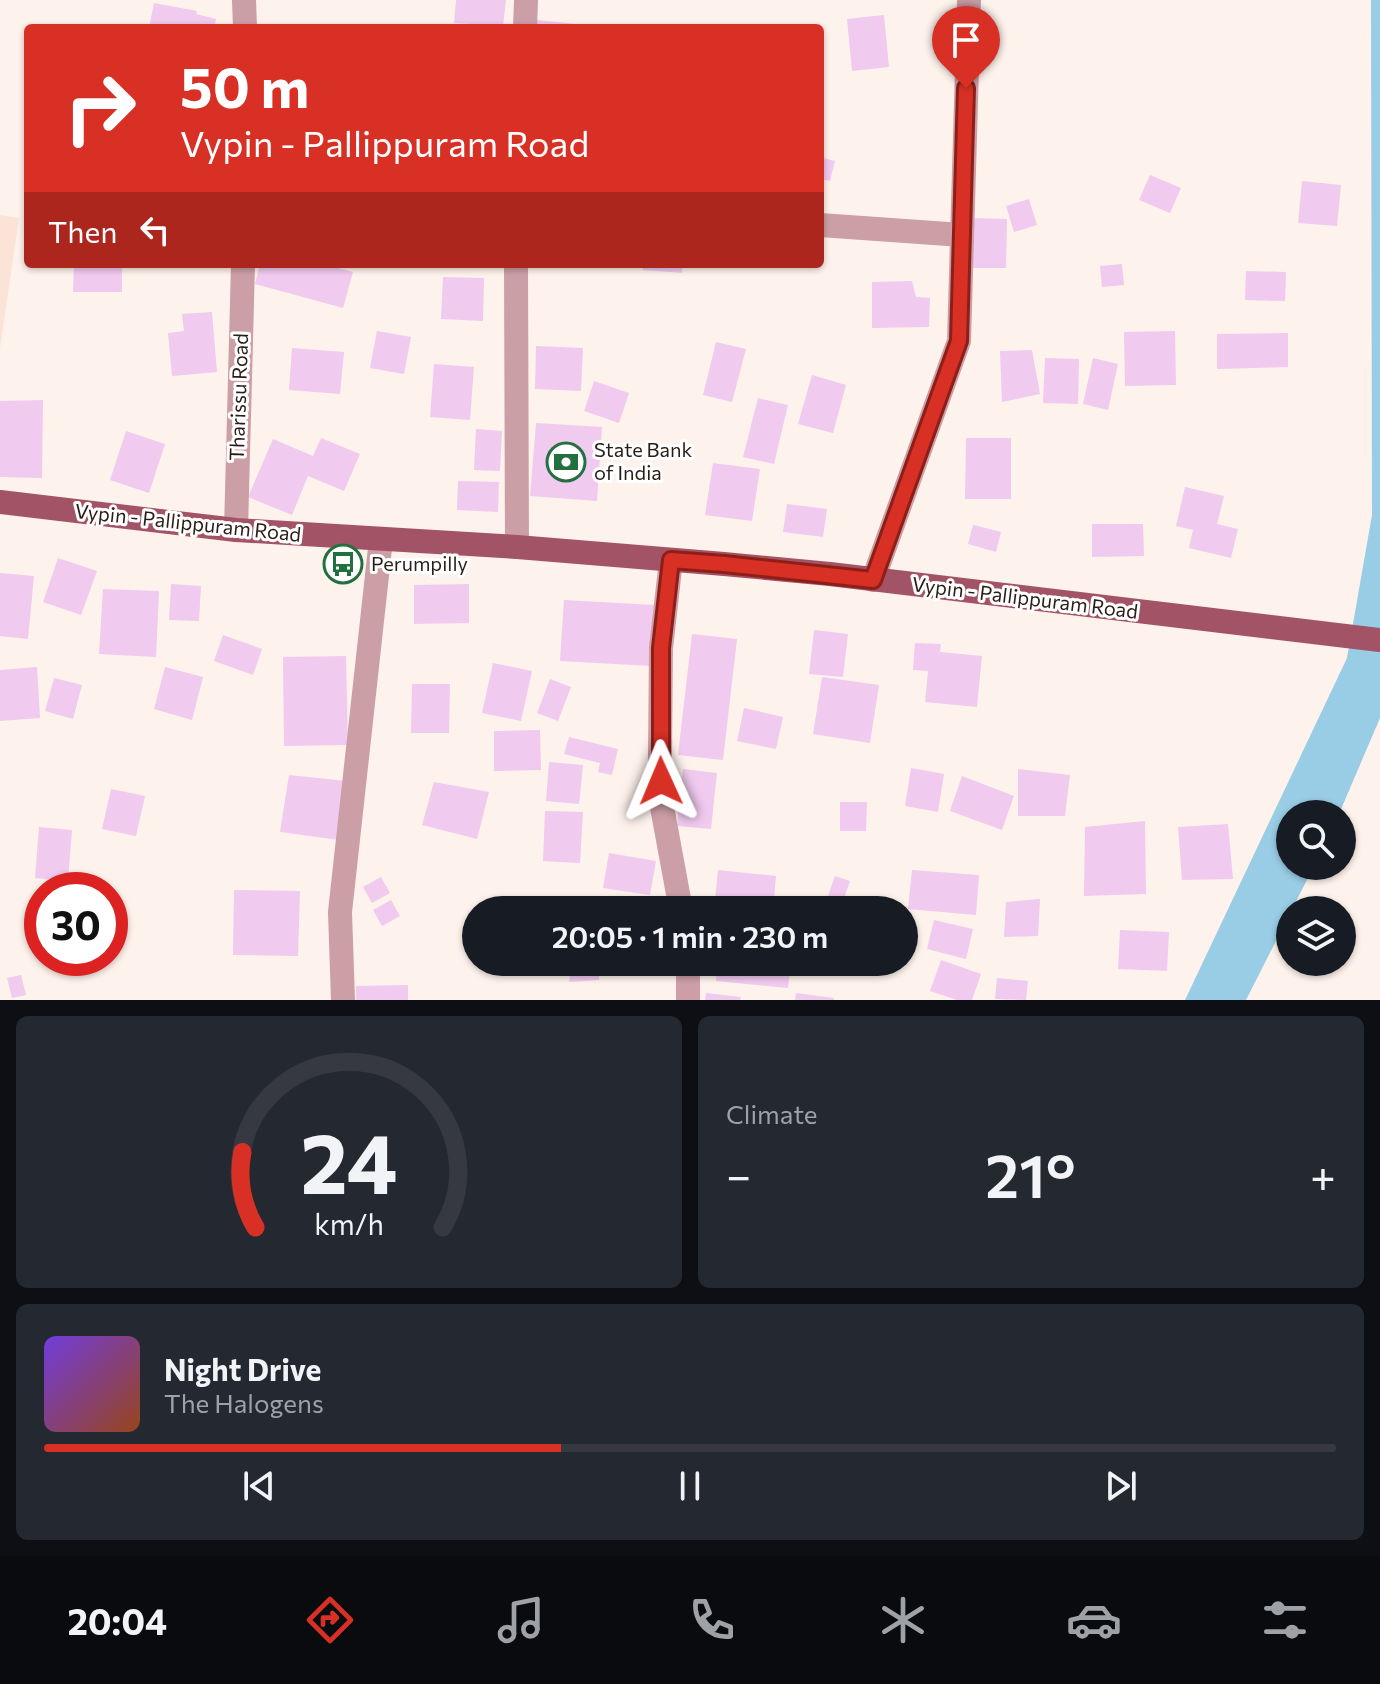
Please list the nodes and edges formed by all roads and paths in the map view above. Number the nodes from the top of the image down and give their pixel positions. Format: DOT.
graph roads {
  1 [pos="244,0"];
  2 [pos="526,0"];
  3 [pos="969,0"];
  4 [pos="245,24"];
  5 [pos="525,24"];
  6 [pos="824,225"];
  7 [pos="962,235"];
  8 [pos="243,268"];
  9 [pos="516,268"];
  10 [pos="0,502"];
  11 [pos="236,530"];
  12 [pos="381,539"];
  13 [pos="517,547"];
  14 [pos="671,560"];
  15 [pos="873,580"];
  16 [pos="1380,640"];
  17 [pos="678,896"];
  18 [pos="688,976"];
  19 [pos="343,1000"];
  20 [pos="688,1000"];
  1 -- 4 [label="street"];
  2 -- 5 [label="street"];
  3 -- 7 [label="street"];
  6 -- 7 [label="street"];
  7 -- 15 [label="street"];
  8 -- 11 [label="street, Tharissu Road"];
  9 -- 13 [label="street"];
  10 -- 11 [label="main road, Vypin - Pallippuram Road"];
  11 -- 12 [label="main road, Vypin - Pallippuram Road"];
  12 -- 13 [label="main road, Vypin - Pallippuram Road"];
  12 -- 19 [label="street"];
  13 -- 14 [label="main road, Vypin - Pallippuram Road"];
  14 -- 15 [label="main road, Vypin - Pallippuram Road"];
  14 -- 17 [label="street"];
  15 -- 16 [label="main road, Vypin - Pallippuram Road"];
  18 -- 20 [label="street"];
}
